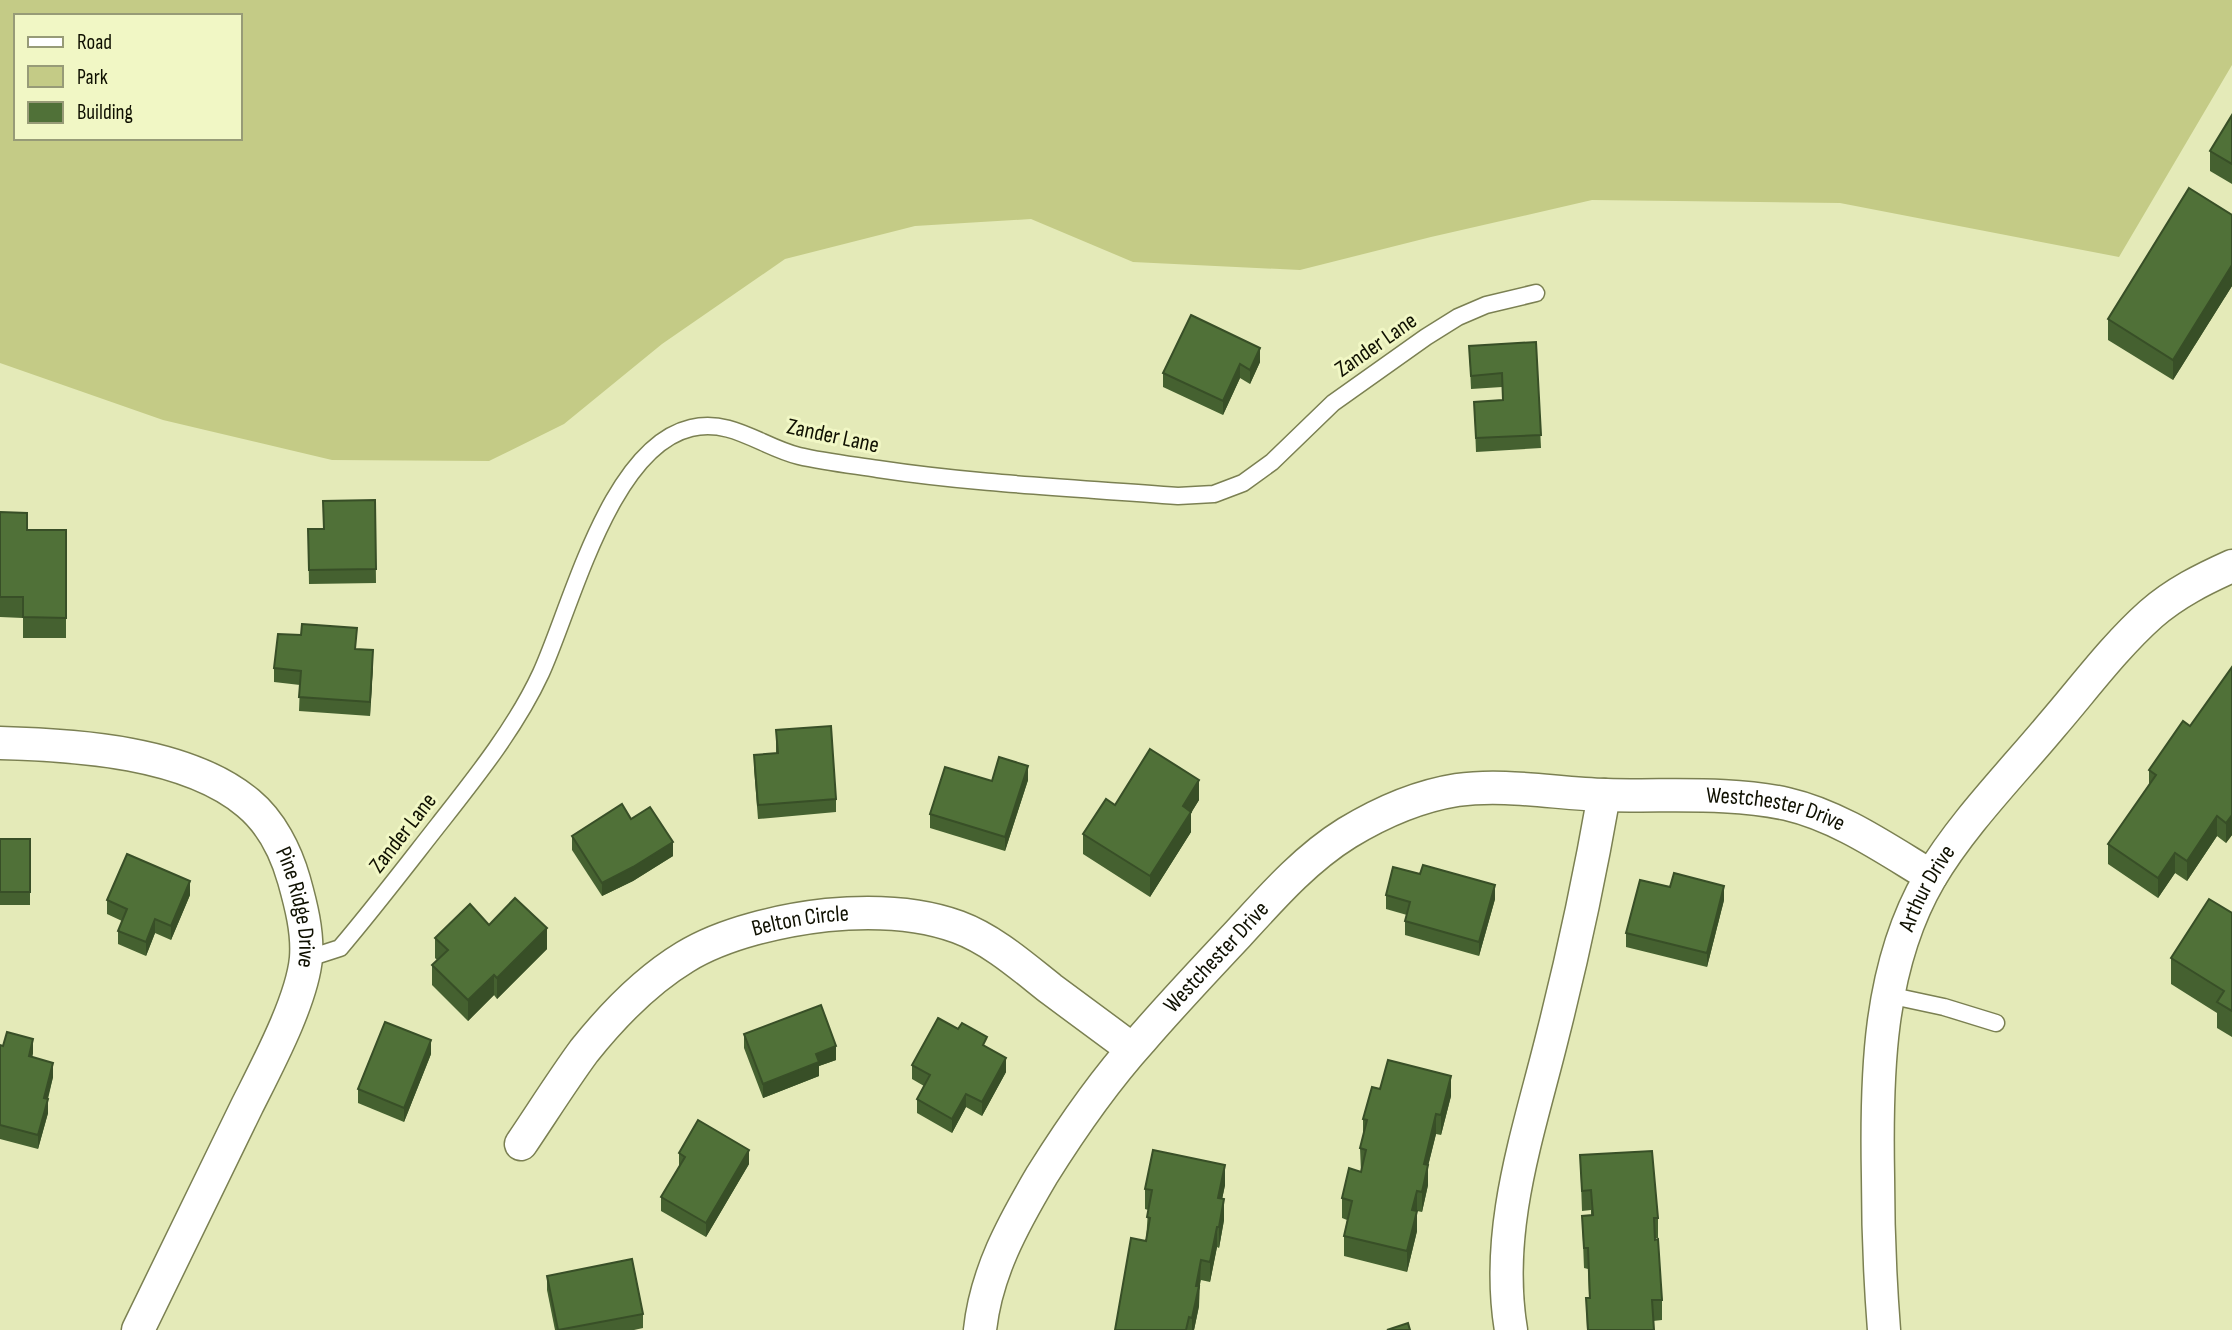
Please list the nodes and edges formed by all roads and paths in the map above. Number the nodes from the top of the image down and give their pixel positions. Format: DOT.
graph roads {
  1 [pos="1536,293"];
  2 [pos="2232,566"];
  3 [pos="0,743"];
  4 [pos="1604,795"];
  5 [pos="1931,876"];
  6 [pos="306,959"];
  7 [pos="1888,995"];
  8 [pos="1996,1023"];
  9 [pos="1132,1049"];
  10 [pos="522,1144"];
  11 [pos="138,1330"];
  12 [pos="980,1330"];
  13 [pos="1511,1330"];
  14 [pos="1884,1330"];
  1 -- 6 [label="lane, Zander Lane"];
  2 -- 5 [label="street, Arthur Drive"];
  3 -- 6 [label="street, Pine Ridge Drive"];
  4 -- 5 [label="street, Westchester Drive"];
  4 -- 9 [label="street, Westchester Drive"];
  4 -- 13 [label="street"];
  5 -- 7 [label="street, Arthur Drive"];
  6 -- 11 [label="street, Pine Ridge Drive"];
  7 -- 8 [label="lane"];
  7 -- 14 [label="street, Arthur Drive"];
  9 -- 10 [label="street, Belton Circle"];
  9 -- 12 [label="street, Westchester Drive"];
}
